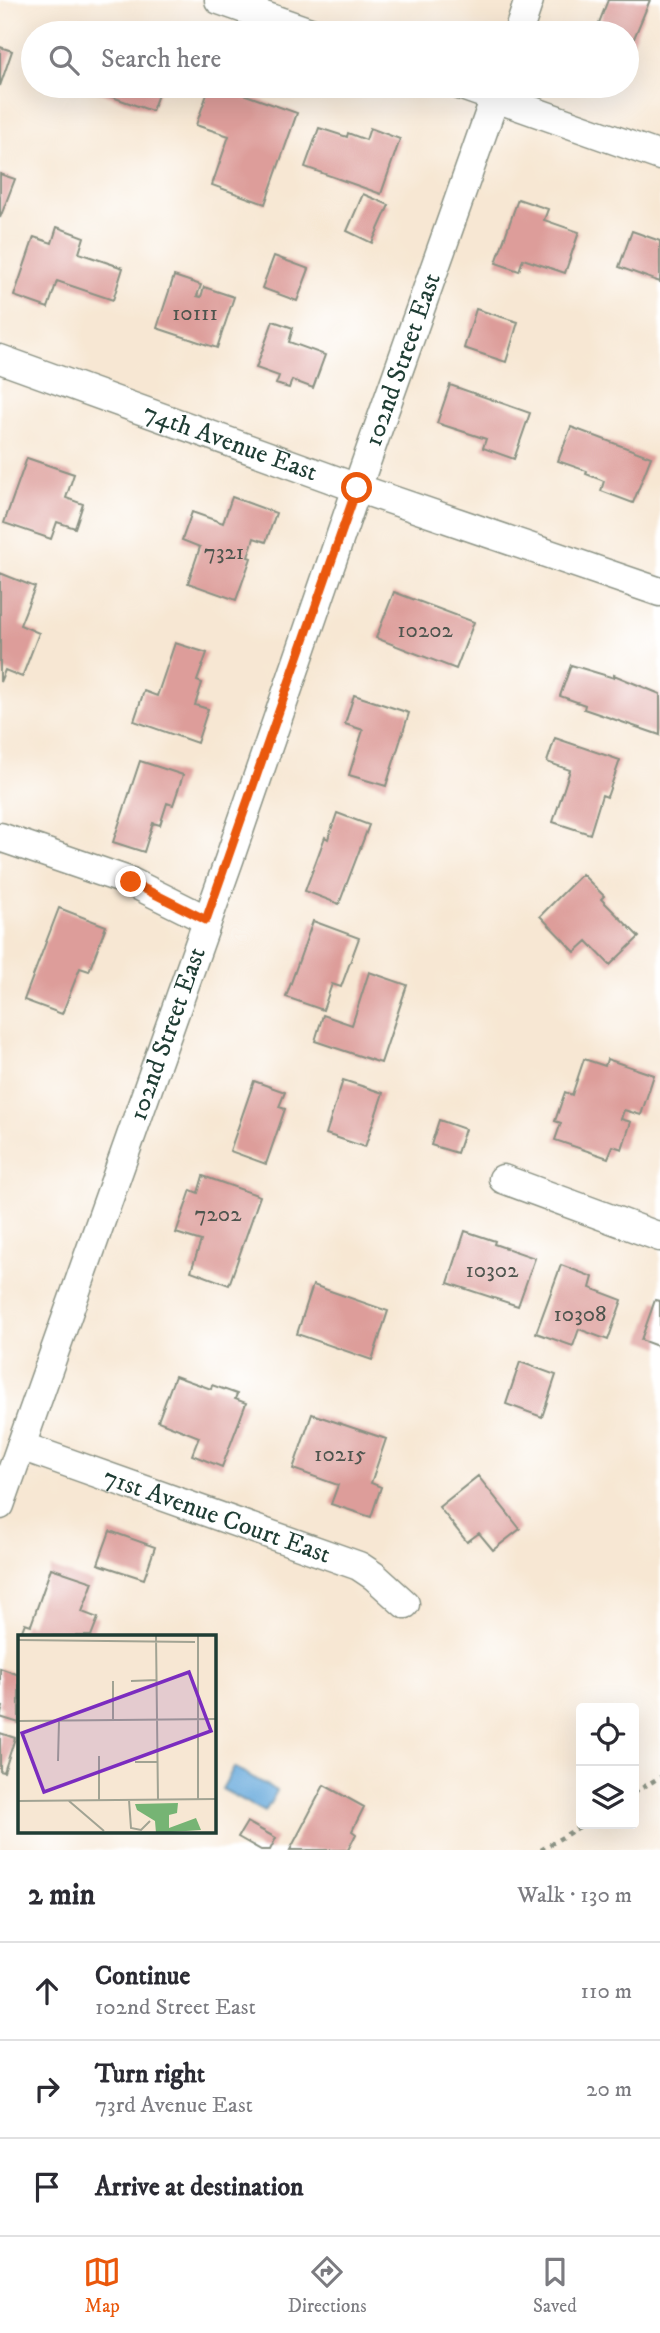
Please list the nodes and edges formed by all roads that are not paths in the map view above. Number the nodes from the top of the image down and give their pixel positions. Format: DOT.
graph roads {
  1 [pos="219,0"];
  2 [pos="529,0"];
  3 [pos="279,21"];
  4 [pos="522,21"];
  5 [pos="495,98"];
  6 [pos="512,98"];
  7 [pos="660,156"];
  8 [pos="0,359"];
  9 [pos="357,488"];
  10 [pos="660,592"];
  11 [pos="0,837"];
  12 [pos="206,920"];
  13 [pos="503,1179"];
  14 [pos="660,1237"];
  15 [pos="21,1446"];
  16 [pos="0,1505"];
  17 [pos="405,1604"];
  1 -- 3 [label="street"];
  2 -- 4 [label="street"];
  5 -- 9 [label="street, 102nd Street East"];
  6 -- 7 [label="street"];
  8 -- 9 [label="street, 74th Avenue East"];
  9 -- 10 [label="street, 74th Avenue East"];
  9 -- 12 [label="street, 102nd Street East"];
  11 -- 12 [label="street"];
  12 -- 15 [label="street, 102nd Street East"];
  13 -- 14 [label="street"];
  15 -- 16 [label="street, 102nd Street East"];
  15 -- 17 [label="street, 71st Avenue Court East"];
}
